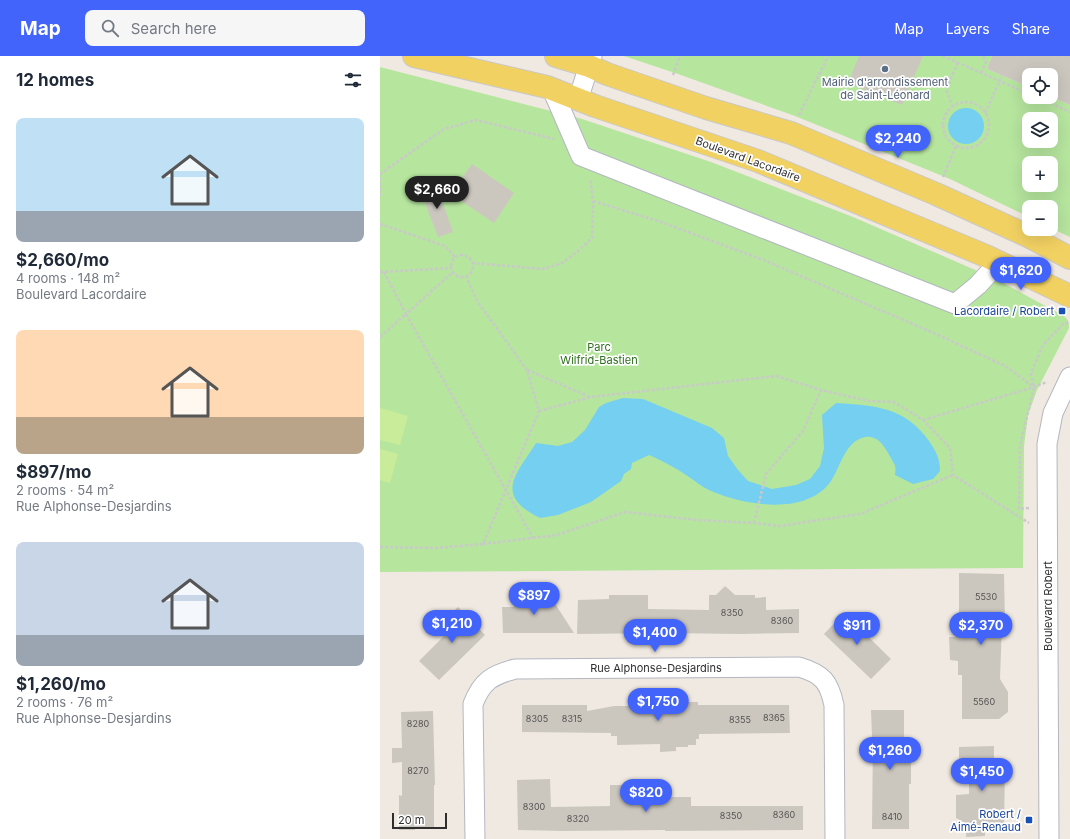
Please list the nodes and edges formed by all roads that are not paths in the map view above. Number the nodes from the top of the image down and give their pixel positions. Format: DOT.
graph roads {
  1 [pos="414,56"];
  2 [pos="556,56"];
  3 [pos="590,61"];
  4 [pos="552,89"];
  5 [pos="578,100"];
  6 [pos="1070,258"];
  7 [pos="999,262"];
  8 [pos="1070,296"];
  9 [pos="1070,377"];
  10 [pos="475,839"];
  11 [pos="835,839"];
  12 [pos="1049,839"];
  1 -- 4 [label="main road, Boulevard Lacordaire"];
  2 -- 3 [label="main road"];
  3 -- 5 [label="street"];
  3 -- 6 [label="main road"];
  4 -- 5 [label="main road, Boulevard Lacordaire"];
  4 -- 7 [label="street"];
  5 -- 7 [label="main road, Boulevard Lacordaire"];
  7 -- 8 [label="main road, Boulevard Lacordaire"];
  9 -- 12 [label="street, Boulevard Robert"];
  10 -- 11 [label="street, Rue Alphonse-Desjardins"];
}
